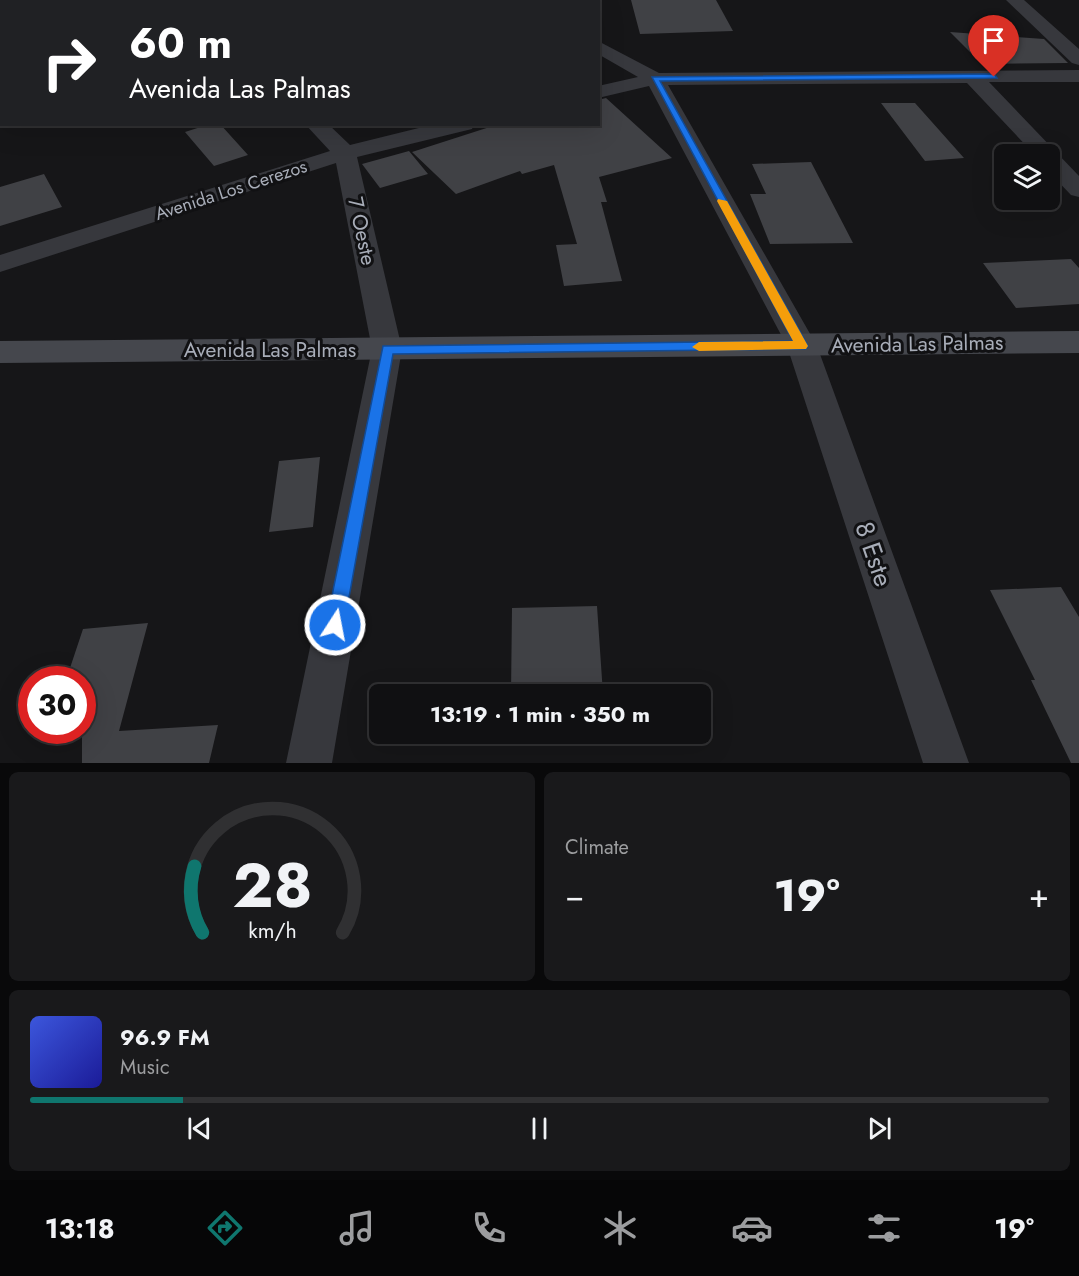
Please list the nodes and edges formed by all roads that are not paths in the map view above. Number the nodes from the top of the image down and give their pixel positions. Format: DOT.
graph roads {
  1 [pos="1014,0"];
  2 [pos="600,47"];
  3 [pos="1079,59"];
  4 [pos="1079,76"];
  5 [pos="973,77"];
  6 [pos="655,79"];
  7 [pos="600,92"];
  8 [pos="317,126"];
  9 [pos="456,126"];
  10 [pos="1037,144"];
  11 [pos="345,153"];
  12 [pos="1060,170"];
  13 [pos="1079,190"];
  14 [pos="0,264"];
  15 [pos="1079,342"];
  16 [pos="802,346"];
  17 [pos="387,349"];
  18 [pos="0,352"];
  19 [pos="309,763"];
  20 [pos="946,763"];
  1 -- 3 [label="street"];
  2 -- 6 [label="street"];
  4 -- 5 [label="street"];
  5 -- 6 [label="street"];
  5 -- 10 [label="street"];
  6 -- 7 [label="street"];
  6 -- 16 [label="street, 8 Este"];
  8 -- 11 [label="street"];
  9 -- 11 [label="street, Avenida Los Cerezos"];
  11 -- 14 [label="street, Avenida Los Cerezos"];
  11 -- 17 [label="street, 7 Oeste"];
  12 -- 13 [label="street"];
  15 -- 16 [label="street, Avenida Las Palmas"];
  16 -- 17 [label="street, Avenida Las Palmas"];
  16 -- 20 [label="street, 8 Este"];
  17 -- 18 [label="street, Avenida Las Palmas"];
  17 -- 19 [label="street"];
}
